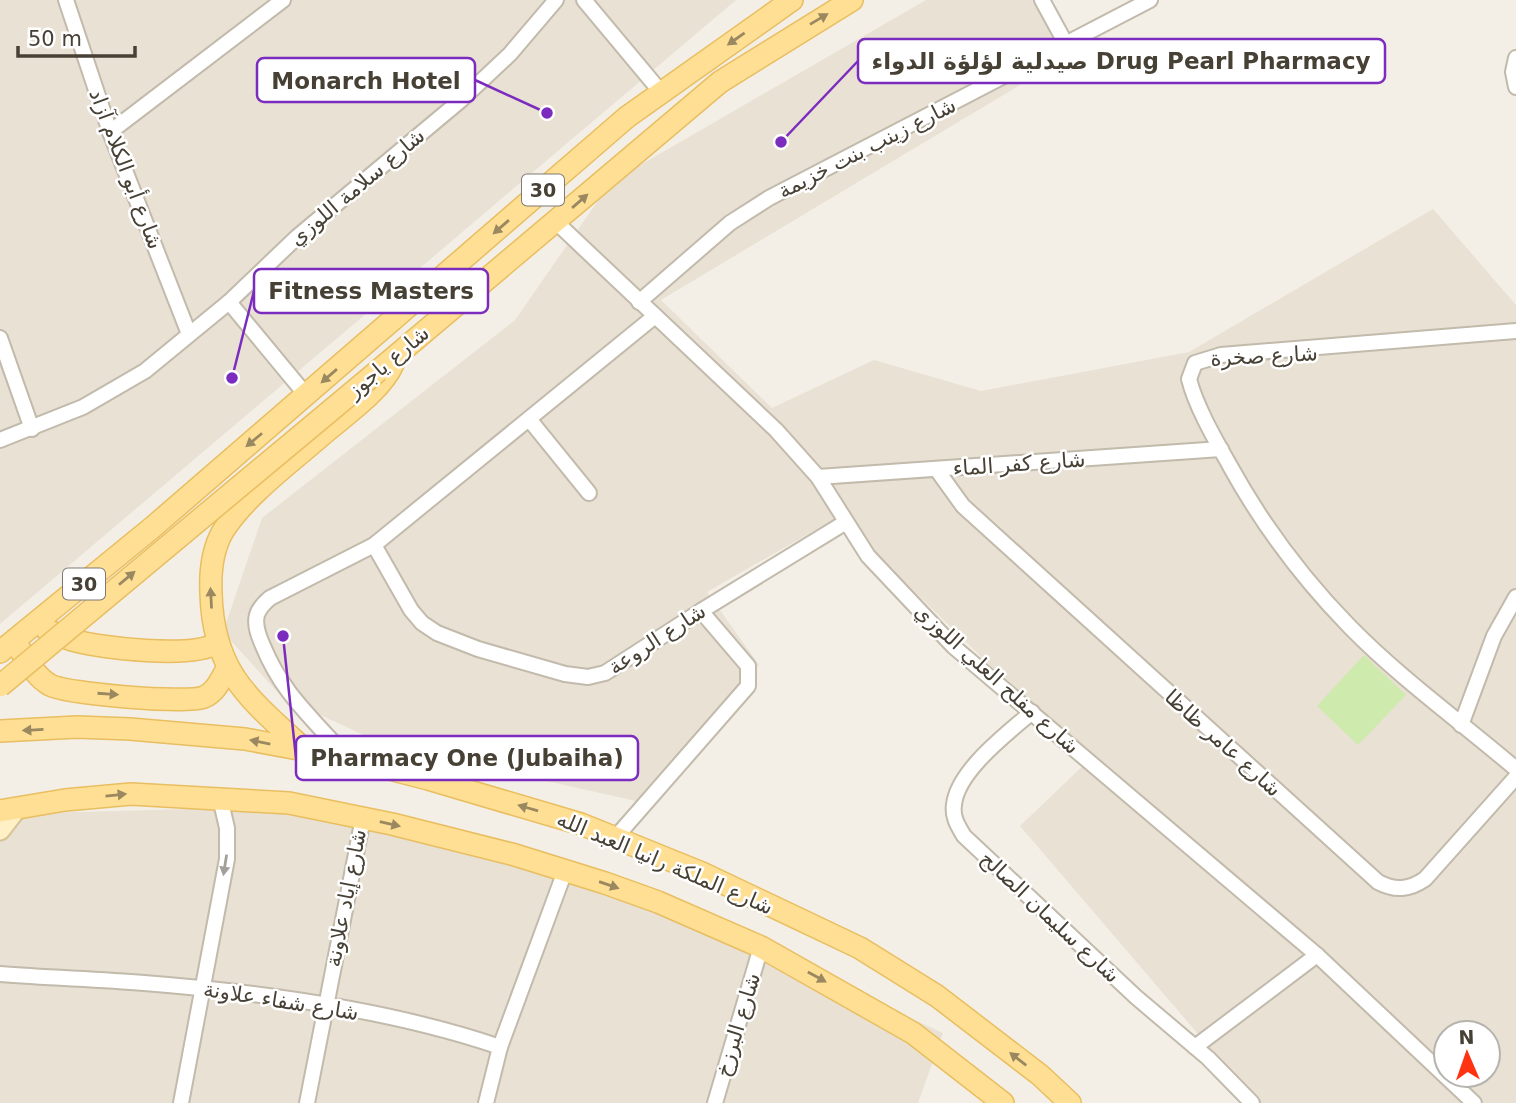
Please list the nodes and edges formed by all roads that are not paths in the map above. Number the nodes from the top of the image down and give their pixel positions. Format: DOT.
graph roads {
  1 [pos="283,0"];
  2 [pos="556,0"];
  3 [pos="584,0"];
  4 [pos="792,0"];
  5 [pos="852,0"];
  6 [pos="1042,0"];
  7 [pos="1150,0"];
  8 [pos="67,1"];
  9 [pos="1066,44"];
  10 [pos="1515,60"];
  11 [pos="1516,87"];
  12 [pos="660,91"];
  13 [pos="110,132"];
  14 [pos="556,222"];
  15 [pos="229,302"];
  16 [pos="639,302"];
  17 [pos="655,316"];
  18 [pos="1516,331"];
  19 [pos="190,334"];
  20 [pos="1516,337"];
  21 [pos="0,338"];
  22 [pos="1362,346"];
  23 [pos="397,355"];
  24 [pos="306,395"];
  25 [pos="529,419"];
  26 [pos="32,429"];
  27 [pos="0,440"];
  28 [pos="1220,449"];
  29 [pos="937,470"];
  30 [pos="818,477"];
  31 [pos="589,493"];
  32 [pos="846,522"];
  33 [pos="374,545"];
  34 [pos="1516,597"];
  35 [pos="701,611"];
  36 [pos="35,625"];
  37 [pos="216,642"];
  38 [pos="7,646"];
  39 [pos="227,669"];
  40 [pos="0,686"];
  41 [pos="1032,712"];
  42 [pos="1461,725"];
  43 [pos="0,731"];
  44 [pos="307,752"];
  45 [pos="347,758"];
  46 [pos="1516,769"];
  47 [pos="1516,777"];
  48 [pos="220,798"];
  49 [pos="6,805"];
  50 [pos="363,818"];
  51 [pos="0,830"];
  52 [pos="616,837"];
  53 [pos="565,870"];
  54 [pos="761,947"];
  55 [pos="1317,955"];
  56 [pos="0,974"];
  57 [pos="202,988"];
  58 [pos="325,1005"];
  59 [pos="500,1047"];
  60 [pos="1195,1047"];
  61 [pos="181,1103"];
  62 [pos="307,1103"];
  63 [pos="486,1103"];
  64 [pos="715,1103"];
  65 [pos="1003,1103"];
  66 [pos="1070,1103"];
  67 [pos="1252,1103"];
  68 [pos="1474,1103"];
  1 -- 13 [label="street"];
  2 -- 15 [label="street, شارع سلامة اللوزي"];
  3 -- 12 [label="street"];
  4 -- 12 [label="main road, شارع ياجوز / 30, one-way"];
  14 -- 5 [label="main road, شارع ياجوز / 30, one-way"];
  6 -- 9 [label="street"];
  7 -- 9 [label="street, شارع زينب بنت خزيمة"];
  8 -- 13 [label="street, شارع أبو الكلام آزاد"];
  9 -- 16 [label="street, شارع زينب بنت خزيمة"];
  10 -- 11 [label="street"];
  12 -- 24 [label="main road, شارع ياجوز / 30, one-way"];
  13 -- 19 [label="street, شارع أبو الكلام آزاد"];
  14 -- 16 [label="street, شارع مفلح العلي اللوزي"];
  14 -- 23 [label="main road, شارع ياجوز / 30"];
  15 -- 19 [label="street, شارع سلامة اللوزي"];
  15 -- 24 [label="street"];
  16 -- 17 [label="street, شارع مفلح العلي اللوزي"];
  17 -- 25 [label="street"];
  17 -- 30 [label="street, شارع مفلح العلي اللوزي"];
  18 -- 22 [label="street, شارع صخرة"];
  19 -- 26 [label="street, شارع سلامة اللوزي"];
  20 -- 22 [label="street, شارع صخرة"];
  21 -- 26 [label="street"];
  22 -- 28 [label="street, شارع صخرة"];
  37 -- 23 [label="main road, one-way"];
  40 -- 23 [label="main road, شارع ياجوز / 30, one-way, bridge"];
  24 -- 36 [label="main road, شارع ياجوز / 30, one-way"];
  25 -- 31 [label="street"];
  25 -- 33 [label="street"];
  26 -- 27 [label="street, شارع سلامة اللوزي"];
  28 -- 29 [label="street, شارع كفر الماء"];
  28 -- 42 [label="street"];
  29 -- 30 [label="street, شارع كفر الماء"];
  29 -- 47 [label="street, شارع عامر ظاظا"];
  30 -- 32 [label="street, شارع مفلح العلي اللوزي"];
  32 -- 35 [label="street, شارع الروعة"];
  32 -- 41 [label="street, شارع مفلح العلي اللوزي"];
  33 -- 35 [label="street, شارع الروعة"];
  33 -- 45 [label="street"];
  34 -- 42 [label="street"];
  35 -- 52 [label="street"];
  36 -- 37 [label="main road"];
  36 -- 38 [label="main road, شارع ياجوز / 30"];
  37 -- 39 [label="main road"];
  38 -- 39 [label="main road, one-way"];
  39 -- 44 [label="main road"];
  41 -- 55 [label="street, شارع مفلح العلي اللوزي"];
  41 -- 60 [label="street, شارع سليمان الصالح"];
  42 -- 46 [label="street"];
  44 -- 43 [label="main road, شارع الملكة رانيا العبد الله, one-way"];
  44 -- 45 [label="main road, شارع الملكة رانيا العبد الله"];
  52 -- 45 [label="main road, شارع الملكة رانيا العبد الله, one-way"];
  49 -- 48 [label="main road, شارع الملكة رانيا العبد الله, one-way"];
  48 -- 50 [label="main road, شارع الملكة رانيا العبد الله"];
  48 -- 57 [label="street, one-way"];
  49 -- 51 [label="street"];
  50 -- 53 [label="main road, شارع الملكة رانيا العبد الله, one-way"];
  50 -- 58 [label="street, شارع إياد علاونة"];
  66 -- 52 [label="main road, شارع الملكة رانيا العبد الله, one-way"];
  53 -- 54 [label="main road, شارع الملكة رانيا العبد الله, one-way"];
  53 -- 59 [label="street"];
  54 -- 64 [label="street, شارع البرزخ"];
  54 -- 65 [label="main road, شارع الملكة رانيا العبد الله, one-way"];
  55 -- 60 [label="street"];
  55 -- 68 [label="street, شارع مفلح العلي اللوزي"];
  56 -- 57 [label="street, شارع شفاء علاونة"];
  57 -- 58 [label="street, شارع شفاء علاونة"];
  57 -- 61 [label="street"];
  58 -- 59 [label="street, شارع شفاء علاونة"];
  58 -- 62 [label="street, شارع إياد علاونة"];
  59 -- 63 [label="street"];
  60 -- 67 [label="street, شارع سليمان الصالح"];
}
